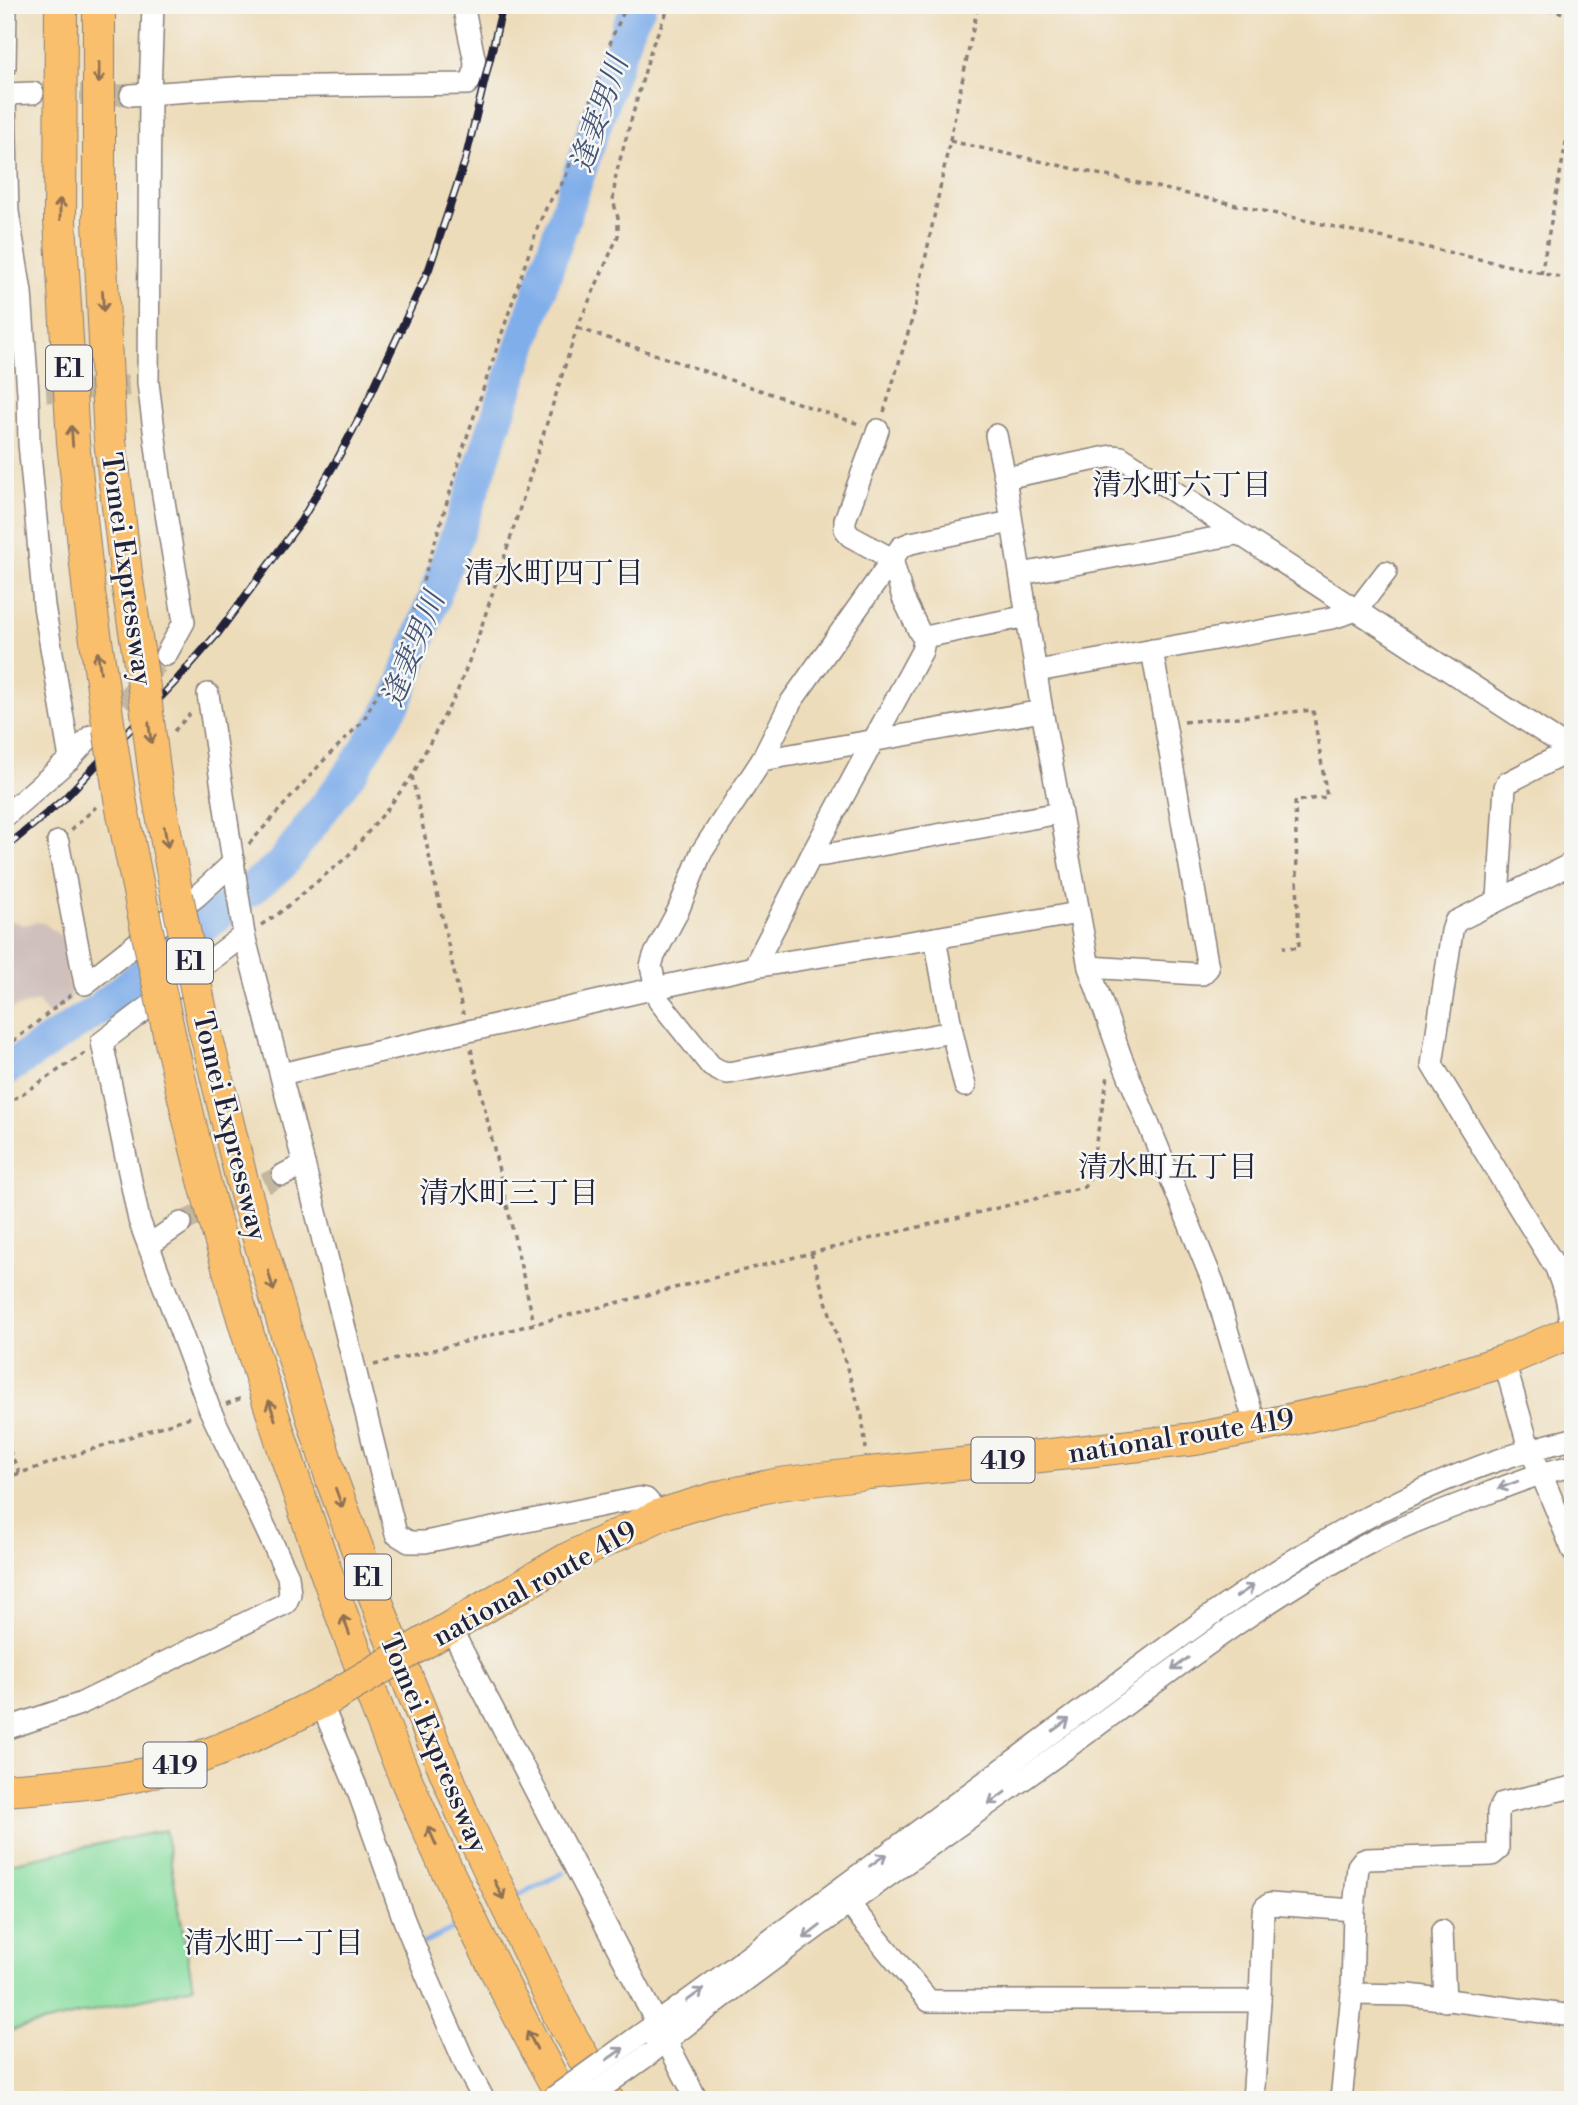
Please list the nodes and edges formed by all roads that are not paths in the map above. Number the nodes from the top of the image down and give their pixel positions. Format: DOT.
graph roads {
  1 [pos="6,5"];
  2 [pos="61,5"];
  3 [pos="99,5"];
  4 [pos="153,5"];
  5 [pos="463,5"];
  6 [pos="5,67"];
  7 [pos="33,93"];
  8 [pos="5,94"];
  9 [pos="140,95"];
  10 [pos="5,100"];
  11 [pos="878,430"];
  12 [pos="996,435"];
  13 [pos="1005,478"];
  14 [pos="1011,522"];
  15 [pos="1237,534"];
  16 [pos="892,559"];
  17 [pos="1386,572"];
  18 [pos="1021,574"];
  19 [pos="1357,610"];
  20 [pos="1028,616"];
  21 [pos="925,637"];
  22 [pos="1152,650"];
  23 [pos="166,655"];
  24 [pos="1037,671"];
  25 [pos="208,694"];
  26 [pos="1042,710"];
  27 [pos="100,733"];
  28 [pos="874,740"];
  29 [pos="1572,750"];
  30 [pos="70,759"];
  31 [pos="762,760"];
  32 [pos="1060,813"];
  33 [pos="5,816"];
  34 [pos="58,842"];
  35 [pos="811,856"];
  36 [pos="1573,863"];
  37 [pos="235,868"];
  38 [pos="1498,900"];
  39 [pos="1078,913"];
  40 [pos="244,931"];
  41 [pos="935,938"];
  42 [pos="754,967"];
  43 [pos="1089,967"];
  44 [pos="656,988"];
  45 [pos="952,1032"];
  46 [pos="281,1074"];
  47 [pos="965,1086"];
  48 [pos="304,1164"];
  49 [pos="283,1175"];
  50 [pos="181,1223"];
  51 [pos="149,1245"];
  52 [pos="1573,1331"];
  53 [pos="1504,1361"];
  54 [pos="1256,1427"];
  55 [pos="1573,1439"];
  56 [pos="1529,1448"];
  57 [pos="1573,1466"];
  58 [pos="1541,1473"];
  59 [pos="660,1515"];
  60 [pos="1573,1551"];
  61 [pos="439,1635"];
  62 [pos="326,1700"];
  63 [pos="5,1729"];
  64 [pos="1573,1787"];
  65 [pos="5,1790"];
  66 [pos="849,1904"];
  67 [pos="1354,1910"];
  68 [pos="1442,1931"];
  69 [pos="1352,1994"];
  70 [pos="1260,2001"];
  71 [pos="1445,2001"];
  72 [pos="1573,2016"];
  73 [pos="662,2032"];
  74 [pos="644,2045"];
  75 [pos="484,2100"];
  76 [pos="550,2100"];
  77 [pos="564,2100"];
  78 [pos="585,2100"];
  79 [pos="608,2100"];
  80 [pos="697,2100"];
  81 [pos="1253,2100"];
  82 [pos="1341,2100"];
  1 -- 6 [label="street"];
  27 -- 2 [label="highway, Tomei Expressway / E1, one-way"];
  3 -- 79 [label="highway, Tomei Expressway / E1, one-way, bridge"];
  4 -- 9 [label="street"];
  5 -- 9 [label="street"];
  7 -- 8 [label="street"];
  9 -- 23 [label="street"];
  10 -- 30 [label="street"];
  11 -- 16 [label="street"];
  12 -- 13 [label="street"];
  13 -- 14 [label="street"];
  13 -- 15 [label="street"];
  14 -- 16 [label="street"];
  14 -- 18 [label="street"];
  15 -- 18 [label="street"];
  15 -- 19 [label="street"];
  16 -- 21 [label="street"];
  16 -- 31 [label="street"];
  17 -- 19 [label="street"];
  18 -- 20 [label="street"];
  19 -- 22 [label="street"];
  19 -- 29 [label="street"];
  20 -- 21 [label="street"];
  20 -- 24 [label="street"];
  21 -- 28 [label="street"];
  22 -- 24 [label="street"];
  22 -- 43 [label="street"];
  24 -- 26 [label="street"];
  25 -- 37 [label="street"];
  26 -- 28 [label="street"];
  26 -- 32 [label="street"];
  27 -- 30 [label="street"];
  77 -- 27 [label="highway, Tomei Expressway / E1, one-way, bridge"];
  28 -- 31 [label="street"];
  28 -- 35 [label="street"];
  29 -- 38 [label="street"];
  30 -- 33 [label="street"];
  31 -- 44 [label="street"];
  32 -- 35 [label="street"];
  32 -- 39 [label="street"];
  34 -- 37 [label="street"];
  35 -- 42 [label="street"];
  36 -- 38 [label="street"];
  37 -- 40 [label="street"];
  38 -- 52 [label="street"];
  39 -- 41 [label="street"];
  39 -- 43 [label="street"];
  40 -- 46 [label="street"];
  40 -- 51 [label="street"];
  41 -- 42 [label="street"];
  41 -- 45 [label="street"];
  42 -- 44 [label="street"];
  43 -- 54 [label="street"];
  44 -- 45 [label="street"];
  44 -- 46 [label="street"];
  45 -- 47 [label="street"];
  46 -- 48 [label="street"];
  48 -- 49 [label="street"];
  48 -- 59 [label="street"];
  50 -- 51 [label="street"];
  51 -- 63 [label="street"];
  52 -- 53 [label="highway, national route 419 / 419"];
  53 -- 54 [label="highway, national route 419 / 419"];
  53 -- 56 [label="street"];
  54 -- 59 [label="highway, national route 419 / 419"];
  55 -- 56 [label="street"];
  56 -- 58 [label="street"];
  73 -- 56 [label="street, one-way"];
  57 -- 58 [label="street"];
  58 -- 60 [label="street"];
  58 -- 66 [label="street, one-way"];
  59 -- 61 [label="highway, national route 419 / 419"];
  61 -- 62 [label="highway, national route 419 / 419, bridge"];
  61 -- 73 [label="street"];
  62 -- 65 [label="highway, national route 419 / 419"];
  62 -- 75 [label="street"];
  64 -- 67 [label="street"];
  66 -- 70 [label="street"];
  66 -- 73 [label="street, one-way"];
  67 -- 69 [label="street"];
  67 -- 70 [label="street"];
  68 -- 71 [label="street"];
  69 -- 71 [label="street"];
  69 -- 82 [label="street"];
  70 -- 81 [label="street"];
  71 -- 72 [label="street"];
  73 -- 74 [label="street"];
  73 -- 80 [label="street"];
  76 -- 74 [label="street, one-way, bridge"];
  74 -- 78 [label="street, bridge"];
}
